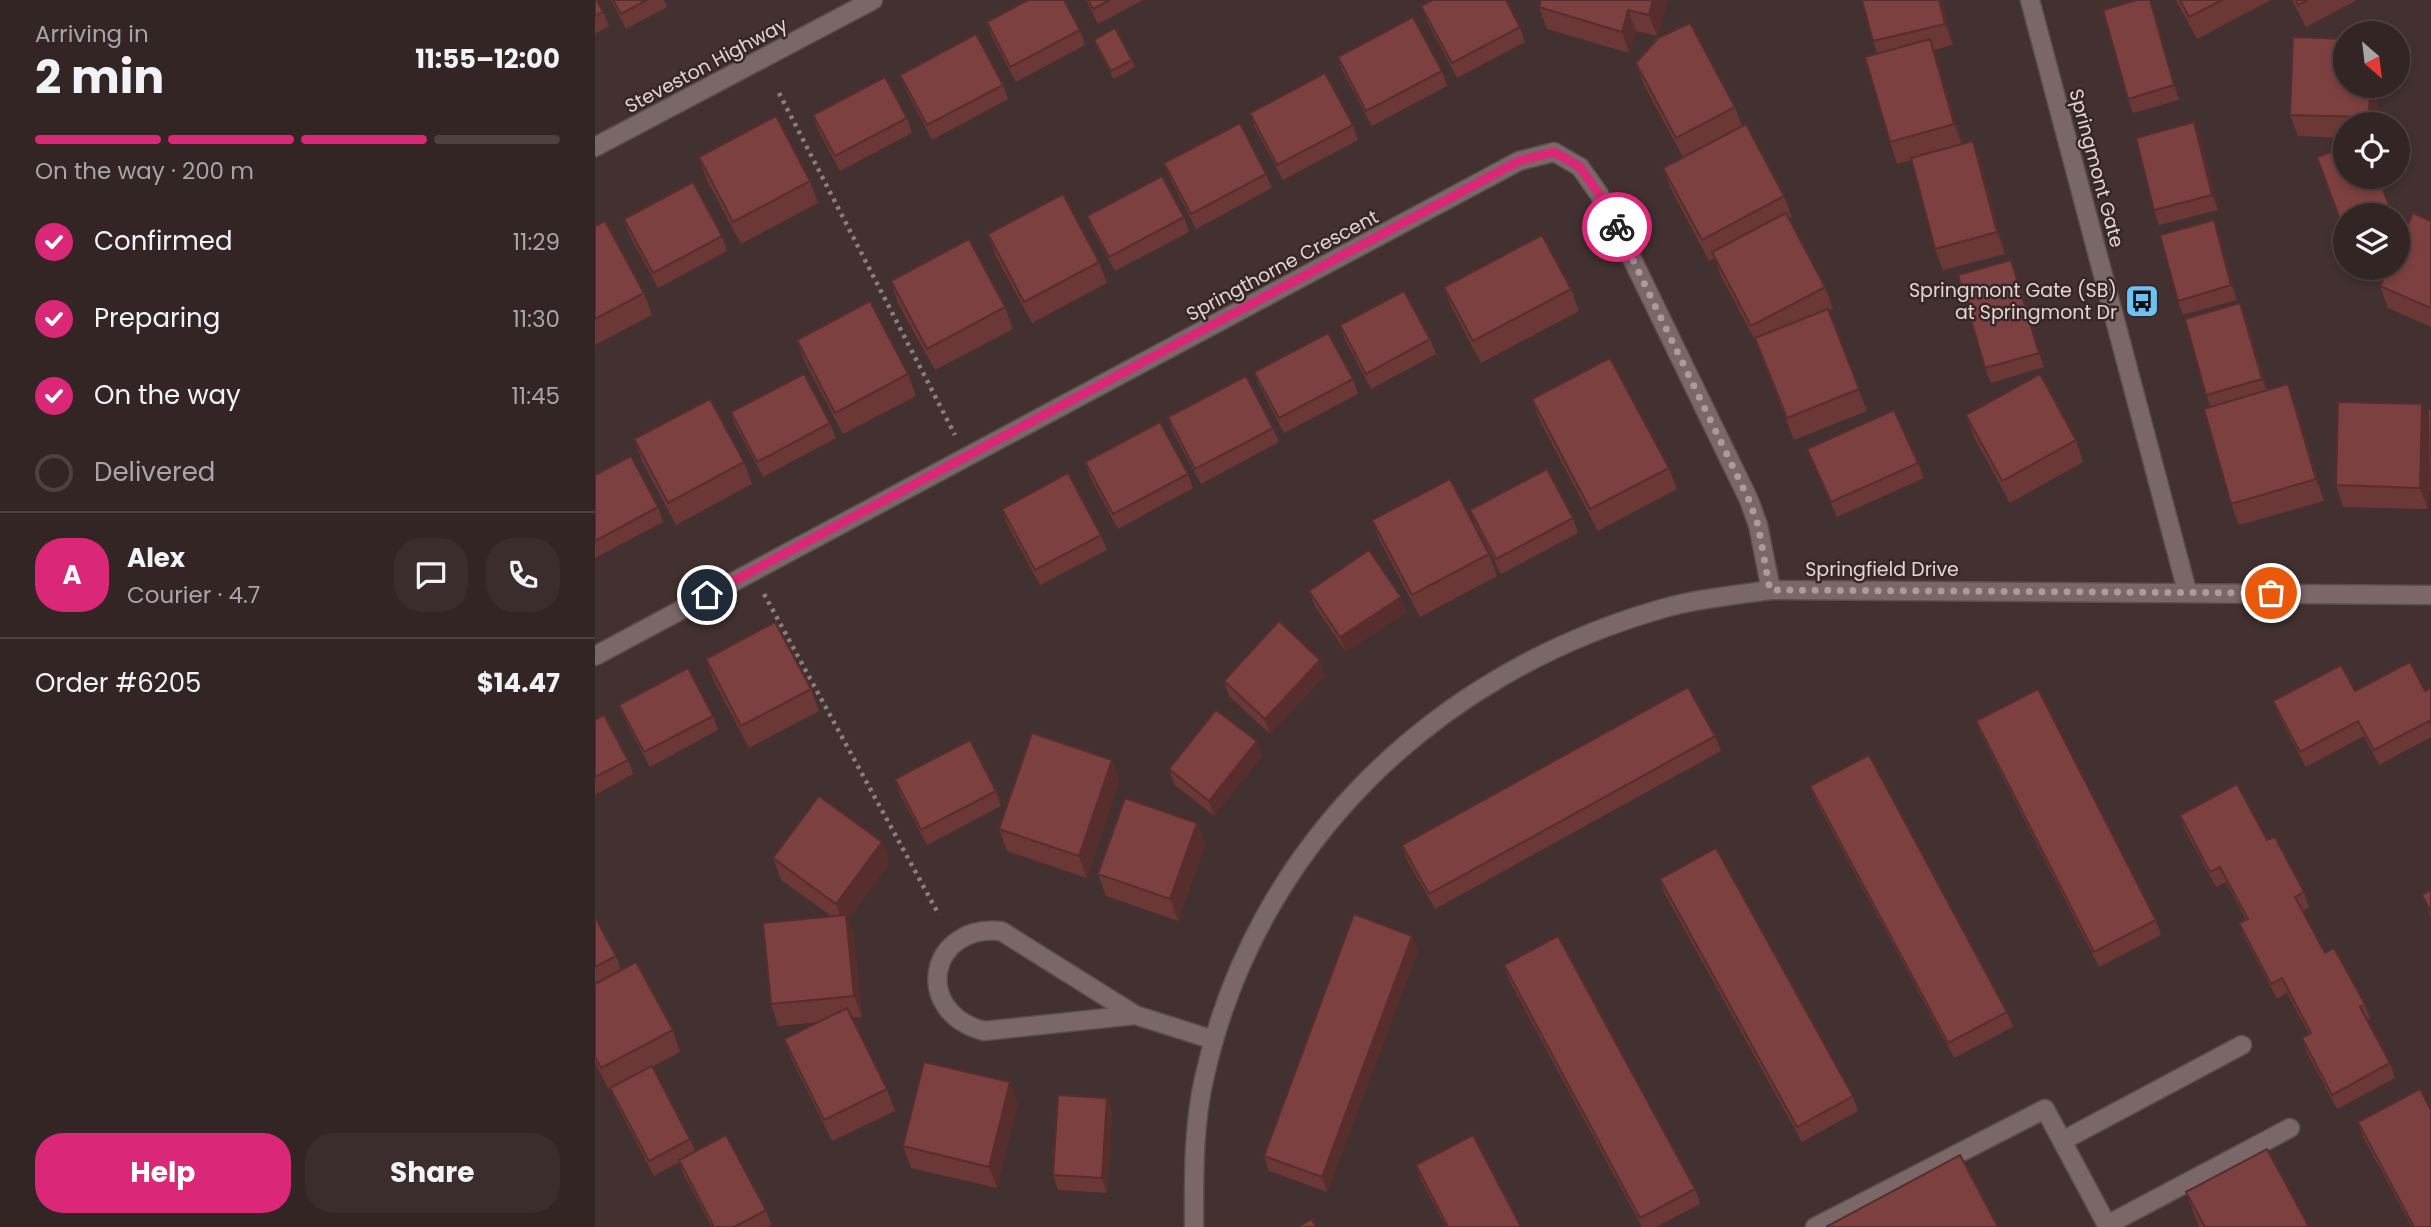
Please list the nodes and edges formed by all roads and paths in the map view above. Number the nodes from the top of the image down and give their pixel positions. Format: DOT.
graph roads {
  1 [pos="873,0"];
  2 [pos="2030,0"];
  3 [pos="779,93"];
  4 [pos="595,147"];
  5 [pos="955,436"];
  6 [pos="751,571"];
  7 [pos="1770,590"];
  8 [pos="2187,591"];
  9 [pos="2431,595"];
  10 [pos="595,656"];
  11 [pos="939,915"];
  12 [pos="1135,1015"];
  13 [pos="1214,1040"];
  14 [pos="2242,1045"];
  15 [pos="2290,1128"];
  16 [pos="2062,1141"];
  17 [pos="2107,1226"];
  18 [pos="1194,1227"];
  19 [pos="1815,1227"];
  1 -- 4 [label="street, Steveston Highway"];
  2 -- 8 [label="street, Springmont Gate"];
  3 -- 5 [label="path"];
  6 -- 7 [label="street, Springthorne Crescent"];
  6 -- 10 [label="street, Springthorne Crescent"];
  6 -- 11 [label="path"];
  7 -- 8 [label="street, Springfield Drive"];
  7 -- 13 [label="street, Springfield Drive"];
  8 -- 9 [label="street, Springfield Drive"];
  12 -- 12 [label="street"];
  12 -- 13 [label="street"];
  13 -- 18 [label="street, Springfield Drive"];
  14 -- 16 [label="street"];
  15 -- 17 [label="street"];
  16 -- 17 [label="street"];
  16 -- 19 [label="street"];
}
